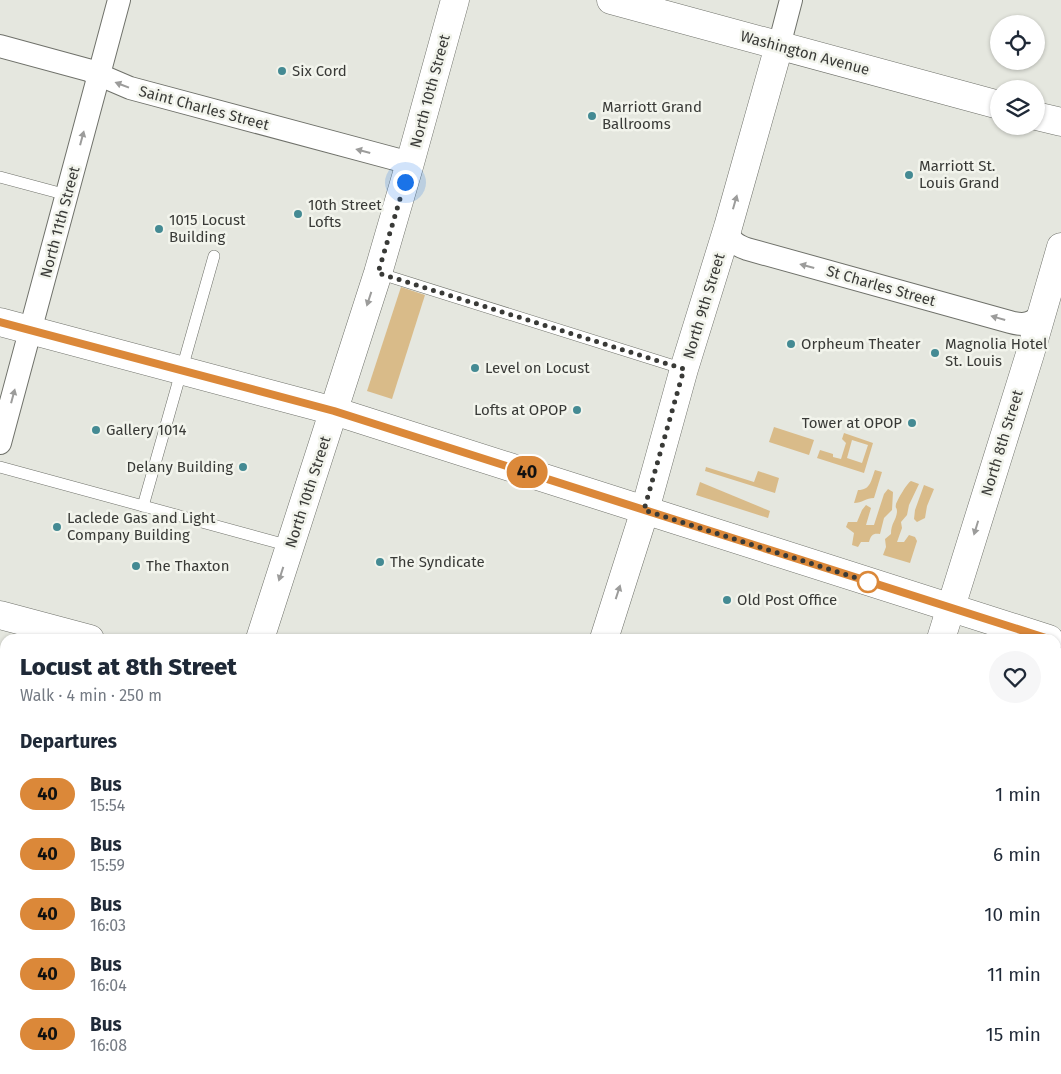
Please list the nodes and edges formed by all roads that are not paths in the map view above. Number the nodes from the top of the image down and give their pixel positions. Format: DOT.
graph roads {
  1 [pos="119,0"];
  2 [pos="455,0"];
  3 [pos="611,0"];
  4 [pos="791,0"];
  5 [pos="0,46"];
  6 [pos="779,46"];
  7 [pos="99,75"];
  8 [pos="990,103"];
  9 [pos="1045,118"];
  10 [pos="1061,122"];
  11 [pos="410,163"];
  12 [pos="0,177"];
  13 [pos="67,195"];
  14 [pos="727,230"];
  15 [pos="1061,247"];
  16 [pos="214,256"];
  17 [pos="378,273"];
  18 [pos="1042,314"];
  19 [pos="0,322"];
  20 [pos="30,330"];
  21 [pos="182,369"];
  22 [pos="684,369"];
  23 [pos="334,411"];
  24 [pos="0,443"];
  25 [pos="0,467"];
  26 [pos="143,506"];
  27 [pos="644,510"];
  28 [pos="290,546"];
  29 [pos="951,608"];
  30 [pos="0,615"];
  31 [pos="71,634"];
  32 [pos="262,634"];
  33 [pos="606,634"];
  34 [pos="943,634"];
  35 [pos="1033,634"];
  1 -- 7 [label="street, North 11th Street"];
  2 -- 11 [label="street, North 10th Street"];
  3 -- 6 [label="street, Washington Avenue"];
  4 -- 6 [label="street, North 9th Street"];
  5 -- 7 [label="street, Saint Charles Street"];
  6 -- 8 [label="street, Washington Avenue"];
  14 -- 6 [label="street, North 9th Street, one-way"];
  11 -- 7 [label="street, Saint Charles Street, one-way"];
  13 -- 7 [label="street, North 11th Street, one-way"];
  9 -- 10 [label="street"];
  11 -- 17 [label="street, North 10th Street"];
  12 -- 13 [label="lane"];
  13 -- 20 [label="street, North 11th Street"];
  18 -- 14 [label="street, St Charles Street, one-way"];
  14 -- 22 [label="street, North 9th Street"];
  15 -- 18 [label="street, North 8th Street"];
  16 -- 21 [label="lane"];
  17 -- 22 [label="lane"];
  17 -- 23 [label="street, North 10th Street, one-way"];
  18 -- 29 [label="street, North 8th Street, one-way"];
  19 -- 20 [label="street"];
  20 -- 21 [label="street"];
  24 -- 20 [label="street, North 11th Street, one-way"];
  21 -- 23 [label="street"];
  21 -- 26 [label="lane"];
  22 -- 27 [label="street, North 9th Street"];
  23 -- 27 [label="street"];
  23 -- 28 [label="street, North 10th Street"];
  25 -- 26 [label="lane"];
  26 -- 28 [label="lane"];
  27 -- 29 [label="street"];
  33 -- 27 [label="street, North 9th Street, one-way"];
  28 -- 32 [label="street, North 10th Street, one-way"];
  29 -- 34 [label="street, North 8th Street"];
  29 -- 35 [label="street"];
  30 -- 31 [label="street"];
}
